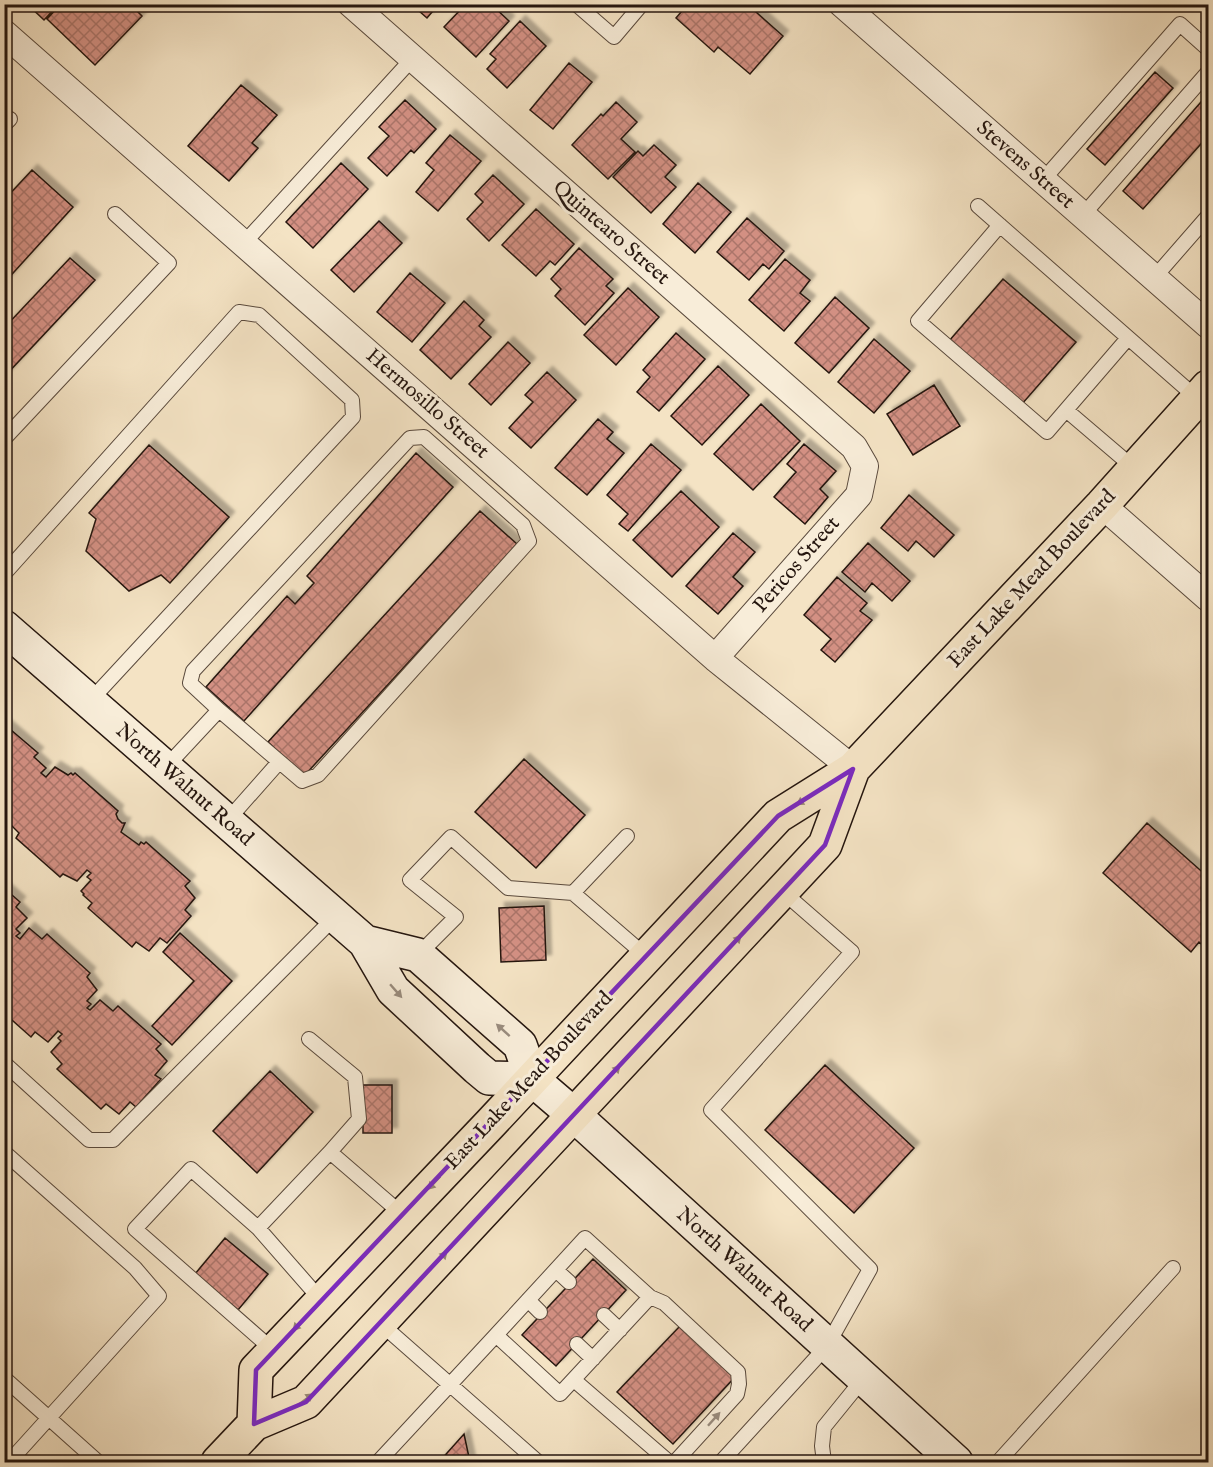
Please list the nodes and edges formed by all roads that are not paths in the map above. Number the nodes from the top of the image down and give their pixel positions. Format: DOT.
graph roads {
  1 [pos="351,4"];
  2 [pos="576,4"];
  3 [pos="642,4"];
  4 [pos="842,4"];
  5 [pos="4,33"];
  6 [pos="1209,49"];
  7 [pos="413,58"];
  8 [pos="1209,72"];
  9 [pos="1043,180"];
  10 [pos="978,206"];
  11 [pos="115,214"];
  12 [pos="1083,215"];
  13 [pos="1209,216"];
  14 [pos="1000,225"];
  15 [pos="244,243"];
  16 [pos="1154,278"];
  17 [pos="1209,325"];
  18 [pos="1128,338"];
  19 [pos="1203,393"];
  20 [pos="1066,410"];
  21 [pos="4,439"];
  22 [pos="864,466"];
  23 [pos="1134,468"];
  24 [pos="1102,505"];
  25 [pos="4,574"];
  26 [pos="1209,598"];
  27 [pos="4,627"];
  28 [pos="715,658"];
  29 [pos="90,701"];
  30 [pos="219,710"];
  31 [pos="279,762"];
  32 [pos="165,768"];
  33 [pos="853,769"];
  34 [pos="226,822"];
  35 [pos="627,836"];
  36 [pos="782,891"];
  37 [pos="573,893"];
  38 [pos="335,917"];
  39 [pos="365,942"];
  40 [pos="418,955"];
  41 [pos="646,956"];
  42 [pos="309,1039"];
  43 [pos="4,1063"];
  44 [pos="532,1079"];
  45 [pos="574,1115"];
  46 [pos="4,1152"];
  47 [pos="330,1152"];
  48 [pos="403,1215"];
  49 [pos="258,1228"];
  50 [pos="1173,1268"];
  51 [pos="556,1270"];
  52 [pos="569,1282"];
  53 [pos="650,1297"];
  54 [pos="321,1300"];
  55 [pos="528,1300"];
  56 [pos="540,1311"];
  57 [pos="604,1315"];
  58 [pos="380,1323"];
  59 [pos="620,1330"];
  60 [pos="496,1335"];
  61 [pos="577,1344"];
  62 [pos="827,1346"];
  63 [pos="274,1351"];
  64 [pos="593,1359"];
  65 [pos="4,1378"];
  66 [pos="863,1379"];
  67 [pos="574,1380"];
  68 [pos="450,1385"];
  69 [pos="50,1419"];
  70 [pos="254,1424"];
  71 [pos="945,1459"];
  72 [pos="9,1462"];
  73 [pos="98,1462"];
  74 [pos="218,1462"];
  75 [pos="378,1462"];
  76 [pos="537,1462"];
  77 [pos="669,1462"];
  78 [pos="675,1462"];
  79 [pos="721,1462"];
  80 [pos="825,1462"];
  81 [pos="998,1462"];
  1 -- 7 [label="street, Quintearo Street"];
  2 -- 3 [label="lane"];
  4 -- 9 [label="street, Stevens Street"];
  5 -- 15 [label="street, Hermosillo Street"];
  6 -- 9 [label="lane"];
  7 -- 15 [label="lane"];
  7 -- 22 [label="street, Quintearo Street"];
  8 -- 12 [label="lane"];
  9 -- 12 [label="street, Stevens Street"];
  10 -- 14 [label="lane"];
  11 -- 21 [label="lane"];
  12 -- 16 [label="street, Stevens Street"];
  13 -- 16 [label="lane"];
  14 -- 18 [label="lane"];
  14 -- 20 [label="lane"];
  15 -- 28 [label="street, Hermosillo Street"];
  16 -- 17 [label="street, Stevens Street"];
  18 -- 19 [label="lane"];
  18 -- 20 [label="lane"];
  19 -- 23 [label="main road, East Lake Mead Boulevard"];
  20 -- 23 [label="lane"];
  22 -- 28 [label="street, Pericos Street"];
  23 -- 24 [label="main road, East Lake Mead Boulevard"];
  24 -- 26 [label="street"];
  24 -- 33 [label="main road, East Lake Mead Boulevard"];
  25 -- 29 [label="lane"];
  27 -- 29 [label="street, North Walnut Road"];
  28 -- 33 [label="street, Hermosillo Street"];
  29 -- 32 [label="street, North Walnut Road"];
  30 -- 31 [label="lane"];
  30 -- 31 [label="lane"];
  30 -- 32 [label="lane"];
  31 -- 34 [label="lane"];
  32 -- 34 [label="street, North Walnut Road"];
  33 -- 36 [label="main road, East Lake Mead Boulevard"];
  33 -- 41 [label="main road, East Lake Mead Boulevard, one-way"];
  34 -- 38 [label="street, North Walnut Road"];
  35 -- 37 [label="lane"];
  45 -- 36 [label="main road, East Lake Mead Boulevard, one-way"];
  36 -- 62 [label="lane"];
  37 -- 40 [label="lane"];
  37 -- 41 [label="lane"];
  38 -- 39 [label="street, North Walnut Road"];
  38 -- 43 [label="lane"];
  39 -- 40 [label="street, North Walnut Road"];
  39 -- 44 [label="street, North Walnut Road, one-way"];
  44 -- 40 [label="street, North Walnut Road, one-way"];
  41 -- 44 [label="main road, East Lake Mead Boulevard"];
  42 -- 47 [label="lane"];
  44 -- 45 [label="street, North Walnut Road"];
  44 -- 48 [label="main road, East Lake Mead Boulevard, one-way"];
  58 -- 45 [label="main road, East Lake Mead Boulevard, one-way"];
  45 -- 62 [label="street, North Walnut Road"];
  46 -- 69 [label="lane"];
  47 -- 48 [label="lane"];
  47 -- 49 [label="lane"];
  48 -- 54 [label="main road, East Lake Mead Boulevard"];
  49 -- 54 [label="lane"];
  49 -- 63 [label="lane"];
  50 -- 81 [label="lane"];
  51 -- 52 [label="lane"];
  51 -- 53 [label="lane"];
  51 -- 55 [label="lane"];
  53 -- 59 [label="lane"];
  78 -- 53 [label="lane, one-way"];
  54 -- 63 [label="main road, East Lake Mead Boulevard, one-way"];
  55 -- 56 [label="lane"];
  55 -- 60 [label="lane"];
  57 -- 59 [label="lane"];
  58 -- 68 [label="lane"];
  70 -- 58 [label="main road, East Lake Mead Boulevard, one-way"];
  59 -- 64 [label="lane"];
  60 -- 67 [label="lane"];
  60 -- 68 [label="lane"];
  61 -- 64 [label="lane"];
  62 -- 66 [label="street, North Walnut Road"];
  62 -- 79 [label="lane"];
  63 -- 70 [label="main road, East Lake Mead Boulevard"];
  64 -- 67 [label="lane"];
  65 -- 69 [label="lane"];
  66 -- 71 [label="street, North Walnut Road"];
  66 -- 80 [label="lane"];
  67 -- 77 [label="lane"];
  68 -- 75 [label="lane"];
  68 -- 76 [label="lane"];
  69 -- 72 [label="lane"];
  69 -- 73 [label="lane"];
  70 -- 74 [label="main road, East Lake Mead Boulevard"];
}
